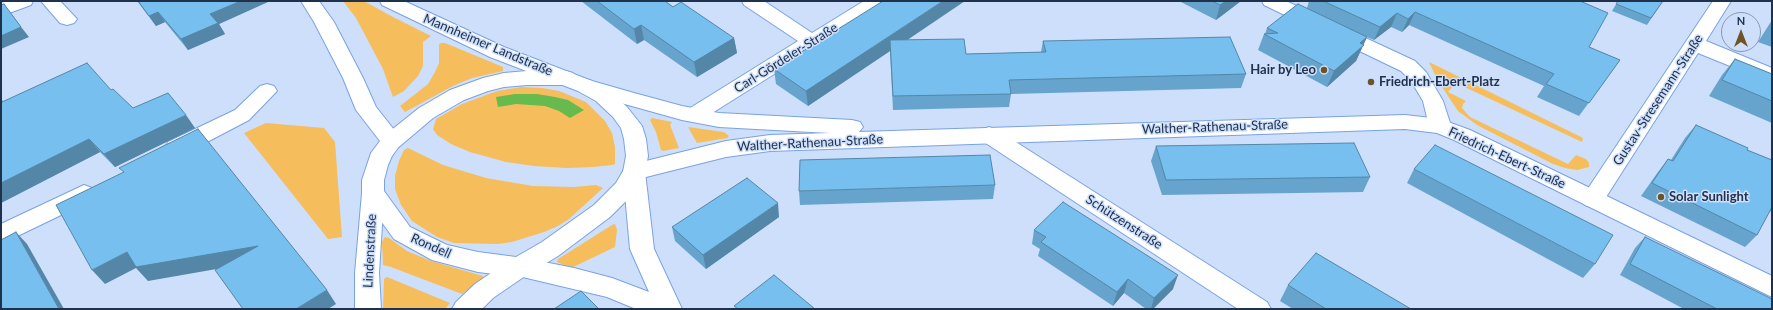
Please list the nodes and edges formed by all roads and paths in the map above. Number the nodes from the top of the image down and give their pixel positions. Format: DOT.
graph roads {
  1 [pos="24,1"];
  2 [pos="50,1"];
  3 [pos="310,1"];
  4 [pos="389,1"];
  5 [pos="751,1"];
  6 [pos="877,1"];
  7 [pos="1271,1"];
  8 [pos="1722,1"];
  9 [pos="1,10"];
  10 [pos="67,19"];
  11 [pos="812,42"];
  12 [pos="1694,44"];
  13 [pos="1772,76"];
  14 [pos="566,78"];
  15 [pos="585,86"];
  16 [pos="267,91"];
  17 [pos="694,115"];
  18 [pos="1440,126"];
  19 [pos="989,135"];
  20 [pos="392,141"];
  21 [pos="155,159"];
  22 [pos="634,172"];
  23 [pos="104,184"];
  24 [pos="373,193"];
  25 [pos="1593,199"];
  26 [pos="1,235"];
  27 [pos="519,267"];
  28 [pos="1772,287"];
  29 [pos="368,309"];
  30 [pos="465,309"];
  31 [pos="663,309"];
  32 [pos="669,309"];
  33 [pos="1258,309"];
  1 -- 9 [label="street"];
  2 -- 10 [label="street"];
  3 -- 20 [label="street"];
  4 -- 14 [label="street, Mannheimer Landstraße"];
  5 -- 11 [label="street"];
  6 -- 11 [label="street, Carl-Gördeler-Straße"];
  7 -- 18 [label="street, Friedrich-Ebert-Straße"];
  8 -- 12 [label="street, Gustav-Stresemann-Straße"];
  11 -- 17 [label="street, Carl-Gördeler-Straße"];
  12 -- 13 [label="street"];
  12 -- 25 [label="street, Gustav-Stresemann-Straße"];
  14 -- 15 [label="street"];
  14 -- 20 [label="street"];
  15 -- 17 [label="street"];
  15 -- 22 [label="street"];
  16 -- 21 [label="street"];
  17 -- 19 [label="street, Walther-Rathenau-Straße"];
  18 -- 19 [label="street, Walther-Rathenau-Straße"];
  18 -- 25 [label="street, Friedrich-Ebert-Straße"];
  19 -- 22 [label="street, Walther-Rathenau-Straße"];
  19 -- 33 [label="street, Schützenstraße"];
  20 -- 24 [label="street"];
  22 -- 27 [label="street"];
  22 -- 32 [label="street"];
  23 -- 26 [label="street"];
  24 -- 27 [label="street, Rondell"];
  24 -- 29 [label="street, Lindenstraße"];
  25 -- 28 [label="street, Friedrich-Ebert-Straße"];
  27 -- 30 [label="street"];
  27 -- 31 [label="street, Rondell"];
}
